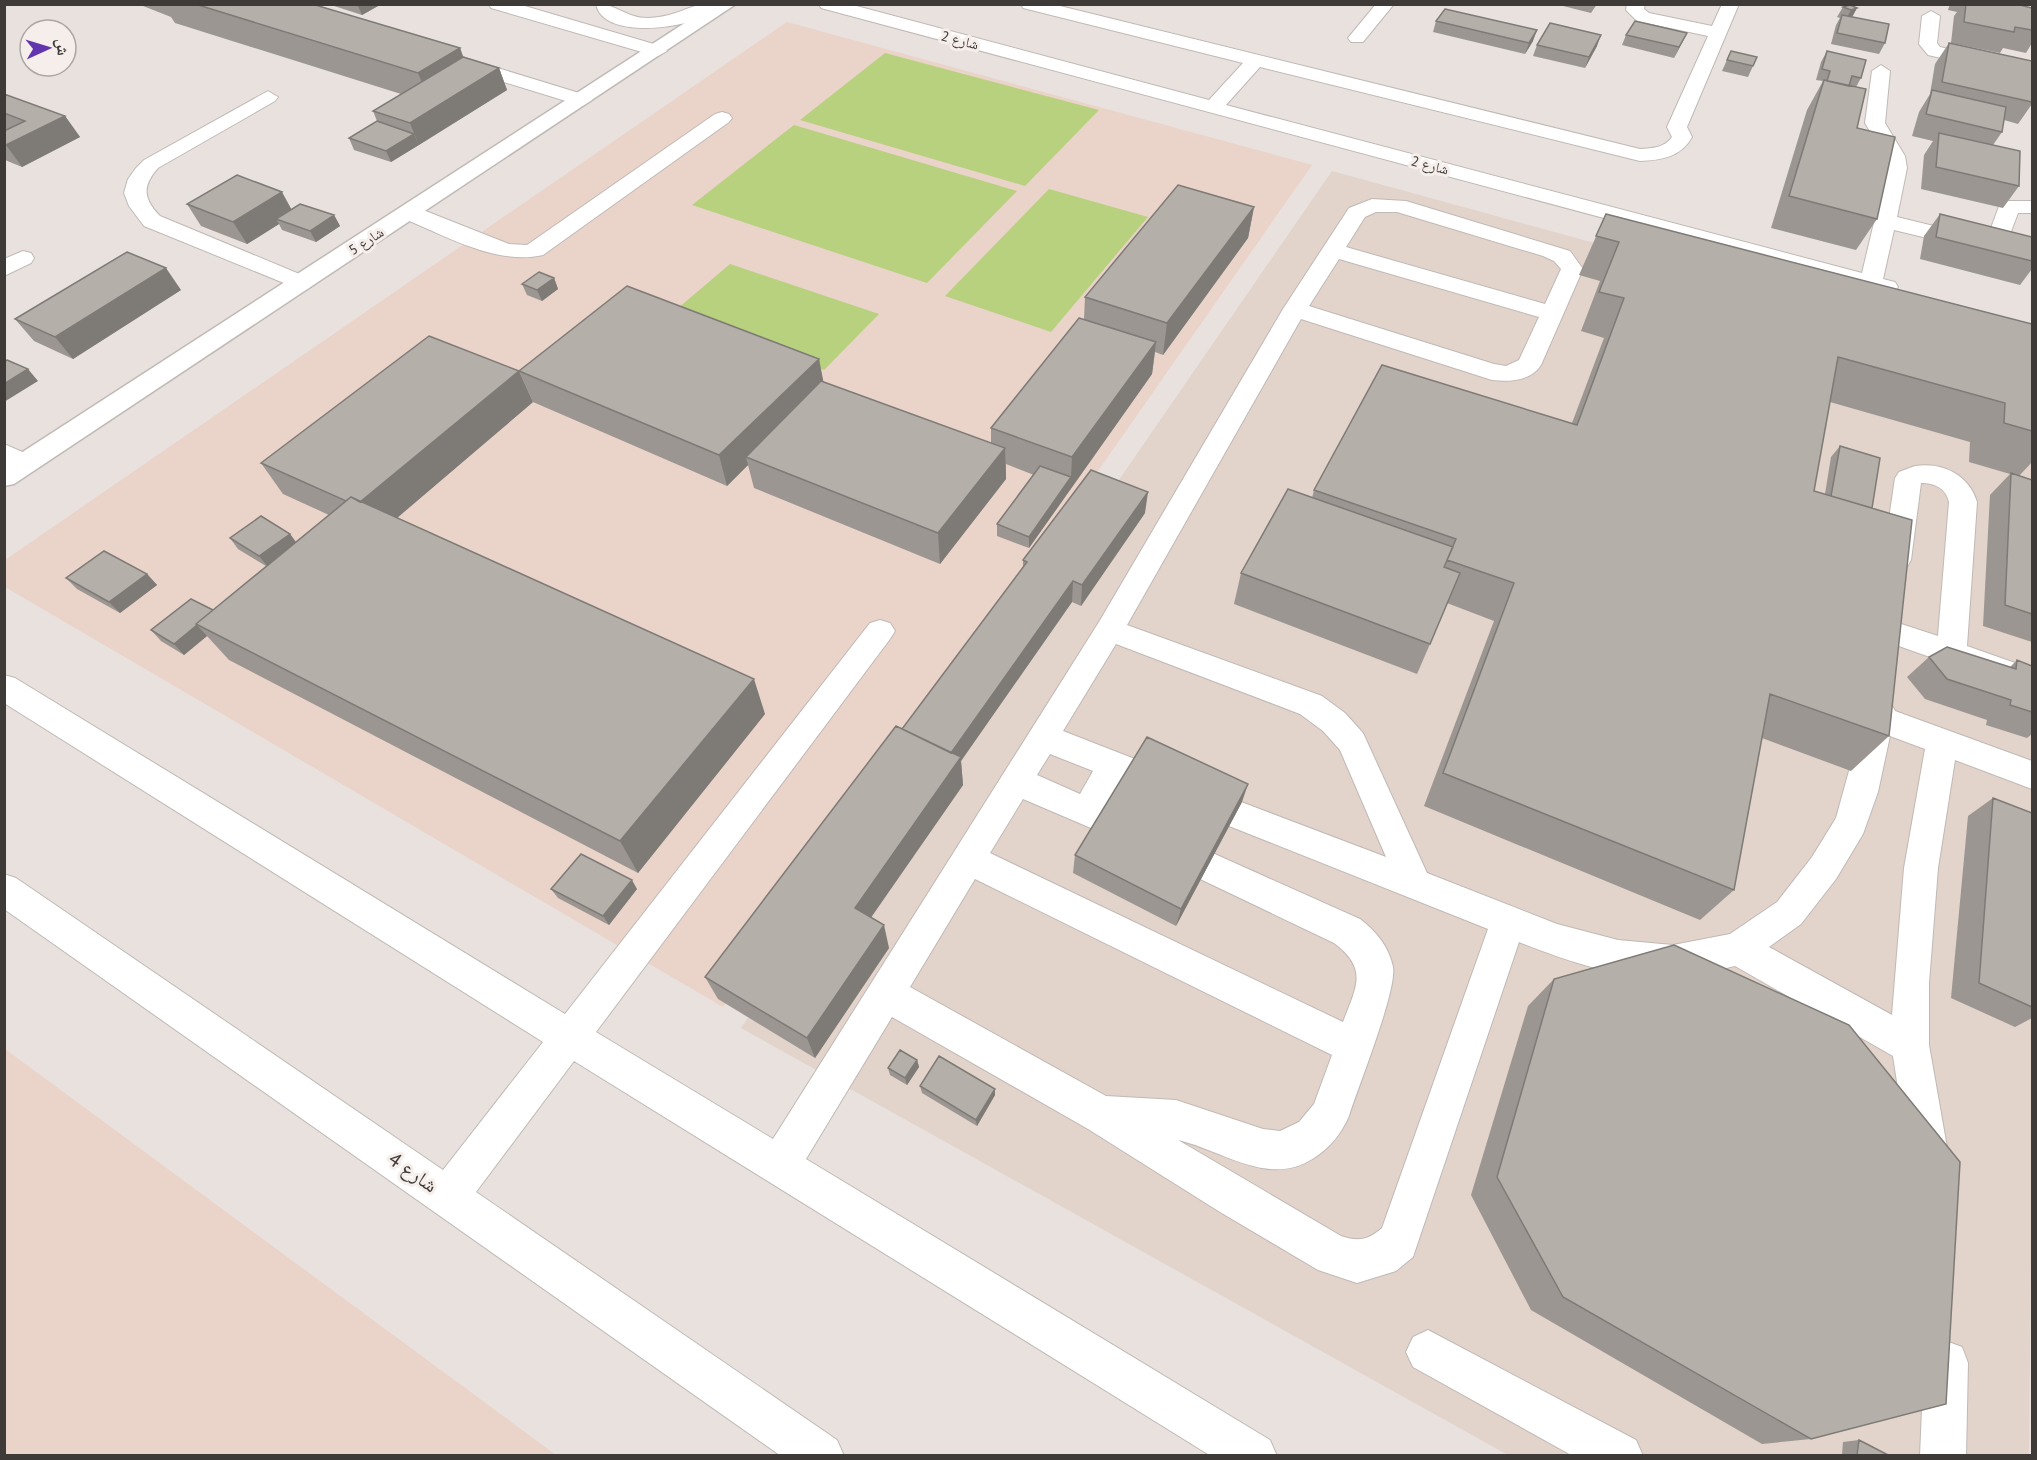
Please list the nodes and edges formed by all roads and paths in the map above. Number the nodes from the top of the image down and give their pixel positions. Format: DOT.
graph roads {
  1 [pos="497,4"];
  2 [pos="605,4"];
  3 [pos="717,4"];
  4 [pos="728,4"];
  5 [pos="827,4"];
  6 [pos="1029,4"];
  7 [pos="1386,4"];
  8 [pos="1636,4"];
  9 [pos="1731,4"];
  10 [pos="1931,16"];
  11 [pos="1719,33"];
  12 [pos="1357,38"];
  13 [pos="658,51"];
  14 [pos="446,58"];
  15 [pos="1255,61"];
  16 [pos="1881,71"];
  17 [pos="2032,74"];
  18 [pos="268,97"];
  19 [pos="582,100"];
  20 [pos="1213,107"];
  21 [pos="722,118"];
  22 [pos="2032,207"];
  23 [pos="410,213"];
  24 [pos="1885,221"];
  25 [pos="1333,250"];
  26 [pos="1871,283"];
  27 [pos="301,284"];
  28 [pos="1903,291"];
  29 [pos="1295,309"];
  30 [pos="1554,314"];
  31 [pos="11,464"];
  32 [pos="1109,630"];
  33 [pos="880,631"];
  34 [pos="1889,631"];
  35 [pos="1952,653"];
  36 [pos="2032,681"];
  37 [pos="4,687"];
  38 [pos="1878,718"];
  39 [pos="1043,737"];
  40 [pos="1942,741"];
  41 [pos="2032,775"];
  42 [pos="1016,781"];
  43 [pos="1236,814"];
  44 [pos="968,859"];
  45 [pos="1208,866"];
  46 [pos="1415,884"];
  47 [pos="4,889"];
  48 [pos="1508,922"];
  49 [pos="1738,949"];
  50 [pos="885,993"];
  51 [pos="570,1038"];
  52 [pos="1910,1045"];
  53 [pos="1354,1046"];
  54 [pos="1102,1115"];
  55 [pos="780,1165"];
  56 [pos="1933,1184"];
  57 [pos="448,1196"];
  58 [pos="1947,1326"];
  59 [pos="1428,1352"];
  60 [pos="821,1455"];
  61 [pos="1254,1455"];
  62 [pos="1620,1455"];
  63 [pos="1943,1455"];
  1 -- 13 [label="lane"];
  2 -- 3 [label="lane"];
  4 -- 13 [label="street, شارع 5"];
  5 -- 20 [label="lane, شارع 2"];
  6 -- 15 [label="lane"];
  7 -- 12 [label="lane"];
  8 -- 11 [label="lane"];
  9 -- 11 [label="lane"];
  10 -- 17 [label="lane"];
  11 -- 15 [label="lane"];
  13 -- 19 [label="street, شارع 5"];
  14 -- 19 [label="lane"];
  15 -- 20 [label="lane"];
  16 -- 24 [label="lane"];
  18 -- 27 [label="lane"];
  19 -- 23 [label="street, شارع 5"];
  20 -- 26 [label="lane, شارع 2"];
  21 -- 23 [label="lane"];
  22 -- 24 [label="lane"];
  23 -- 27 [label="street, شارع 5"];
  24 -- 26 [label="lane"];
  25 -- 29 [label="lane"];
  25 -- 30 [label="lane"];
  25 -- 30 [label="lane"];
  26 -- 28 [label="lane, شارع 2"];
  27 -- 31 [label="street, شارع 5"];
  29 -- 30 [label="lane"];
  29 -- 32 [label="lane"];
  32 -- 39 [label="lane"];
  32 -- 46 [label="lane"];
  33 -- 51 [label="lane"];
  34 -- 35 [label="lane"];
  34 -- 35 [label="lane"];
  34 -- 38 [label="lane"];
  35 -- 36 [label="lane"];
  37 -- 51 [label="lane"];
  38 -- 40 [label="lane"];
  38 -- 49 [label="lane"];
  39 -- 42 [label="lane"];
  39 -- 42 [label="lane"];
  40 -- 41 [label="lane"];
  40 -- 52 [label="lane"];
  42 -- 44 [label="lane"];
  43 -- 46 [label="lane"];
  44 -- 50 [label="lane"];
  44 -- 53 [label="lane"];
  45 -- 53 [label="lane"];
  46 -- 48 [label="lane"];
  47 -- 57 [label="lane, شارع 4"];
  48 -- 49 [label="lane"];
  48 -- 54 [label="lane"];
  49 -- 52 [label="lane"];
  50 -- 54 [label="lane"];
  50 -- 55 [label="lane"];
  51 -- 55 [label="lane"];
  51 -- 57 [label="lane"];
  52 -- 56 [label="lane"];
  53 -- 54 [label="lane"];
  55 -- 61 [label="lane"];
  57 -- 60 [label="lane, شارع 4"];
  58 -- 63 [label="lane"];
  59 -- 62 [label="lane"];
}
